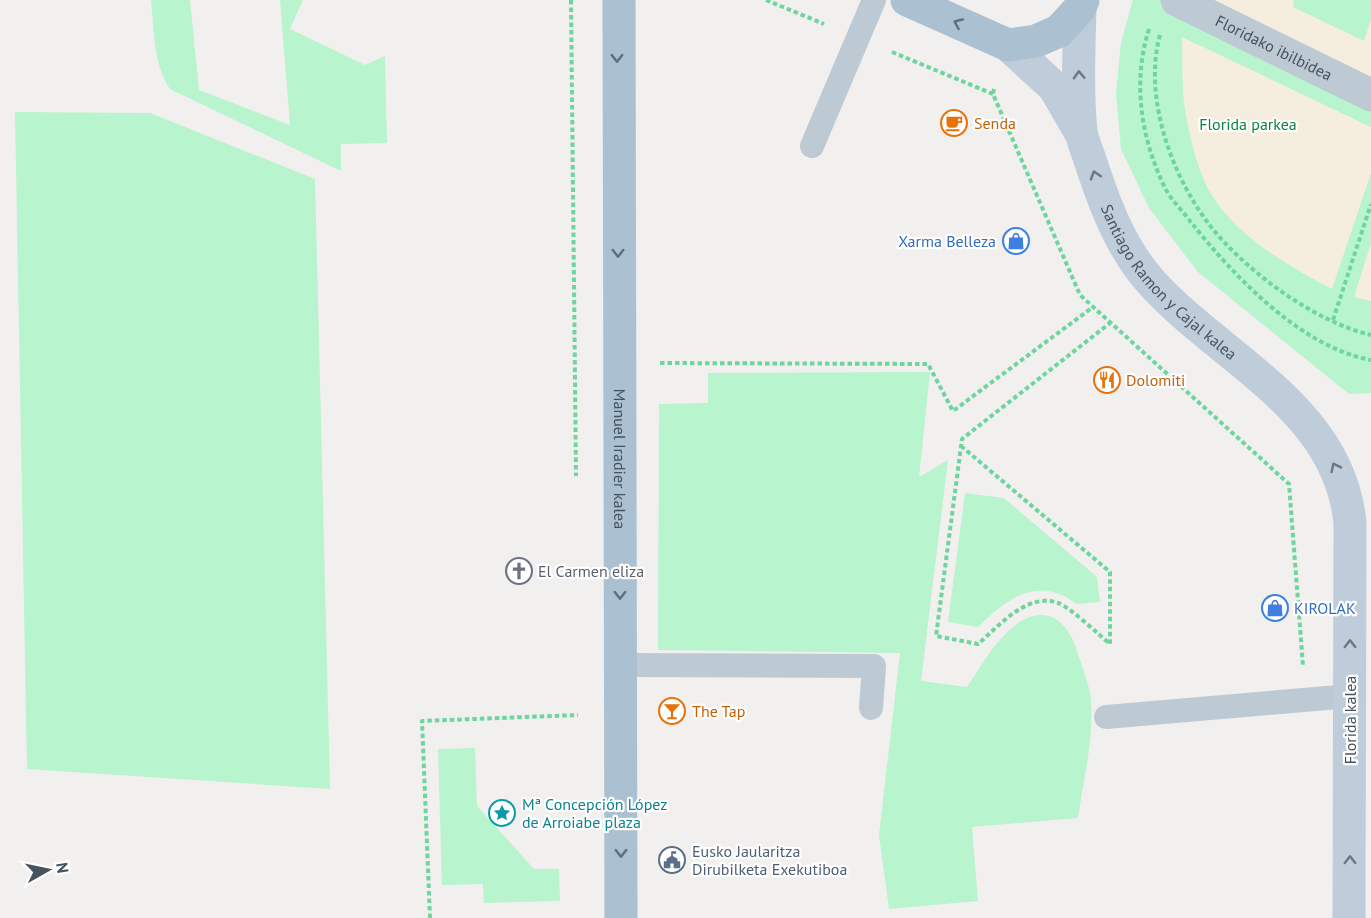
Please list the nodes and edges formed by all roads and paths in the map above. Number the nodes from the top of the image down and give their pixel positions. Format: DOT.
graph roads {
  1 [pos="571,0"];
  2 [pos="619,0"];
  3 [pos="874,0"];
  4 [pos="908,0"];
  5 [pos="1082,4"];
  6 [pos="1164,14"];
  7 [pos="1008,45"];
  8 [pos="1371,94"];
  9 [pos="1082,134"];
  10 [pos="812,146"];
  11 [pos="1371,204"];
  12 [pos="1093,307"];
  13 [pos="1332,320"];
  14 [pos="1110,323"];
  15 [pos="1371,335"];
  16 [pos="1371,360"];
  17 [pos="653,363"];
  18 [pos="962,446"];
  19 [pos="576,477"];
  20 [pos="1350,523"];
  21 [pos="620,665"];
  22 [pos="1350,696"];
  23 [pos="1306,700"];
  24 [pos="578,703"];
  25 [pos="871,708"];
  26 [pos="578,715"];
  27 [pos="1106,717"];
  28 [pos="578,727"];
  29 [pos="430,918"];
  30 [pos="621,918"];
  31 [pos="1350,918"];
  1 -- 19 [label="path"];
  2 -- 21 [label="main road, Manuel Iradier kalea, one-way"];
  3 -- 10 [label="lane"];
  7 -- 4 [label="main road, one-way"];
  5 -- 7 [label="main road"];
  9 -- 5 [label="main road, Santiago Ramon y Cajal kalea, one-way"];
  6 -- 8 [label="street, Floridako ibilbidea"];
  6 -- 13 [label="path"];
  6 -- 16 [label="path"];
  7 -- 9 [label="main road"];
  7 -- 12 [label="path"];
  20 -- 9 [label="main road, Santiago Ramon y Cajal kalea, one-way"];
  11 -- 13 [label="path"];
  12 -- 14 [label="path"];
  12 -- 17 [label="path"];
  13 -- 15 [label="path"];
  14 -- 18 [label="path"];
  14 -- 23 [label="path"];
  18 -- 18 [label="path"];
  22 -- 20 [label="main road, Florida kalea, one-way"];
  21 -- 25 [label="lane"];
  21 -- 30 [label="main road, Manuel Iradier kalea, one-way"];
  22 -- 23 [label="lane"];
  31 -- 22 [label="main road, Florida kalea, one-way"];
  23 -- 27 [label="lane"];
  24 -- 26 [label="path"];
  26 -- 28 [label="path"];
  26 -- 29 [label="path"];
}
